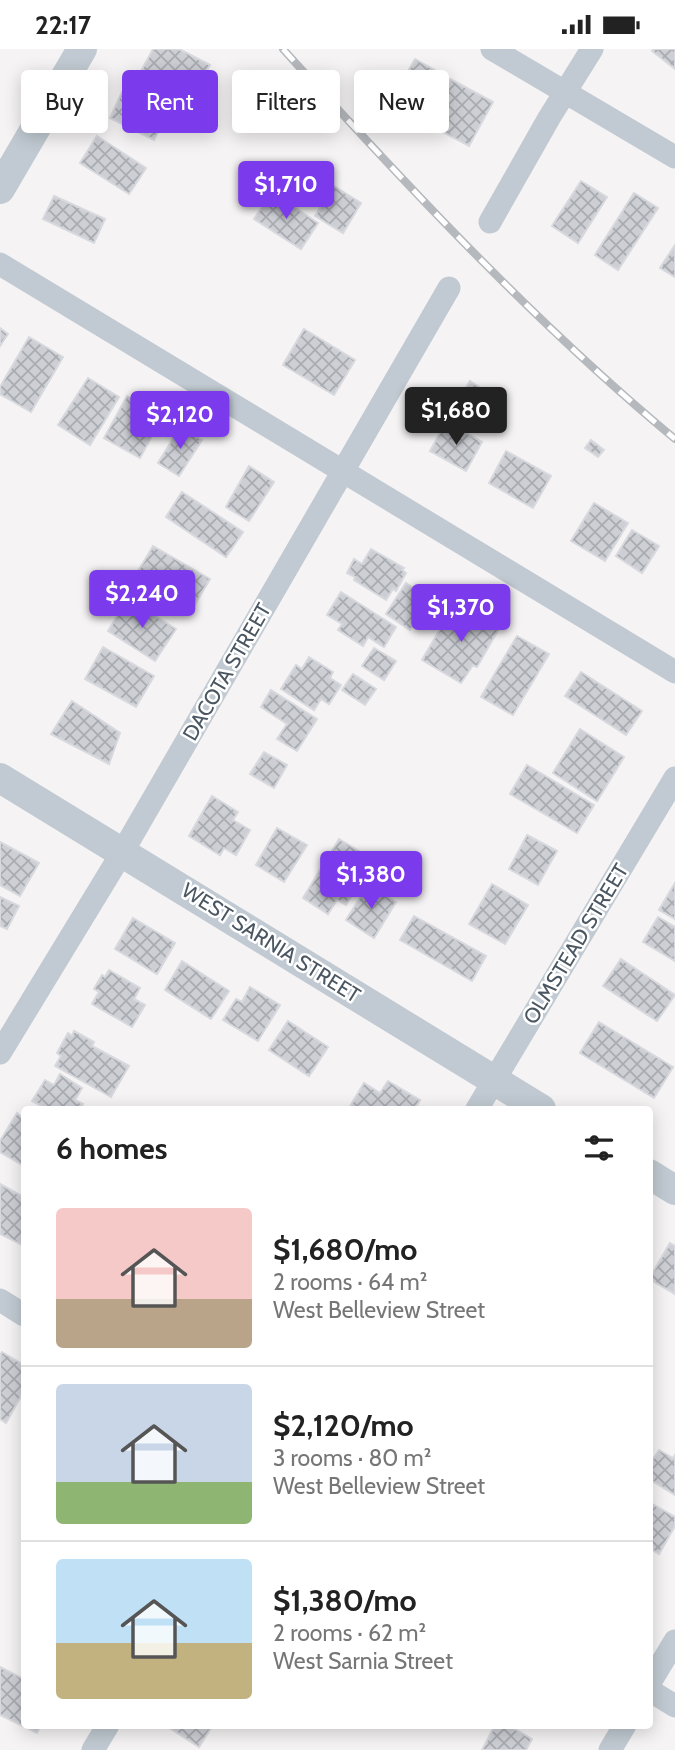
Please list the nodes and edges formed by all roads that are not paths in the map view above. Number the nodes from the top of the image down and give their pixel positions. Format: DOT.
graph roads {
  1 [pos="82,49"];
  2 [pos="492,49"];
  3 [pos="592,49"];
  4 [pos="564,93"];
  5 [pos="675,157"];
  6 [pos="0,189"];
  7 [pos="490,222"];
  8 [pos="0,264"];
  9 [pos="449,288"];
  10 [pos="342,471"];
  11 [pos="675,672"];
  12 [pos="0,778"];
  13 [pos="675,778"];
  14 [pos="123,851"];
  15 [pos="0,1053"];
  16 [pos="494,1081"];
  17 [pos="479,1106"];
  18 [pos="536,1106"];
  19 [pos="653,1176"];
  20 [pos="675,1190"];
  21 [pos="0,1300"];
  22 [pos="21,1313"];
  23 [pos="675,1641"];
  24 [pos="653,1677"];
  25 [pos="653,1692"];
  26 [pos="675,1706"];
  27 [pos="106,1729"];
  28 [pos="623,1729"];
  29 [pos="93,1750"];
  30 [pos="610,1750"];
  1 -- 6 [label="street"];
  2 -- 4 [label="street"];
  3 -- 4 [label="street"];
  4 -- 5 [label="street"];
  4 -- 7 [label="street"];
  8 -- 10 [label="street"];
  9 -- 10 [label="street, DACOTA STREET"];
  10 -- 11 [label="street"];
  10 -- 14 [label="street, DACOTA STREET"];
  12 -- 14 [label="street, WEST SARNIA STREET"];
  13 -- 16 [label="street, OLMSTEAD STREET"];
  14 -- 15 [label="street, DACOTA STREET"];
  14 -- 16 [label="street, WEST SARNIA STREET"];
  16 -- 17 [label="street, OLMSTEAD STREET"];
  16 -- 18 [label="street, WEST SARNIA STREET"];
  19 -- 20 [label="street"];
  21 -- 22 [label="street"];
  23 -- 24 [label="street"];
  25 -- 26 [label="street"];
  27 -- 29 [label="street"];
  28 -- 30 [label="street"];
}
